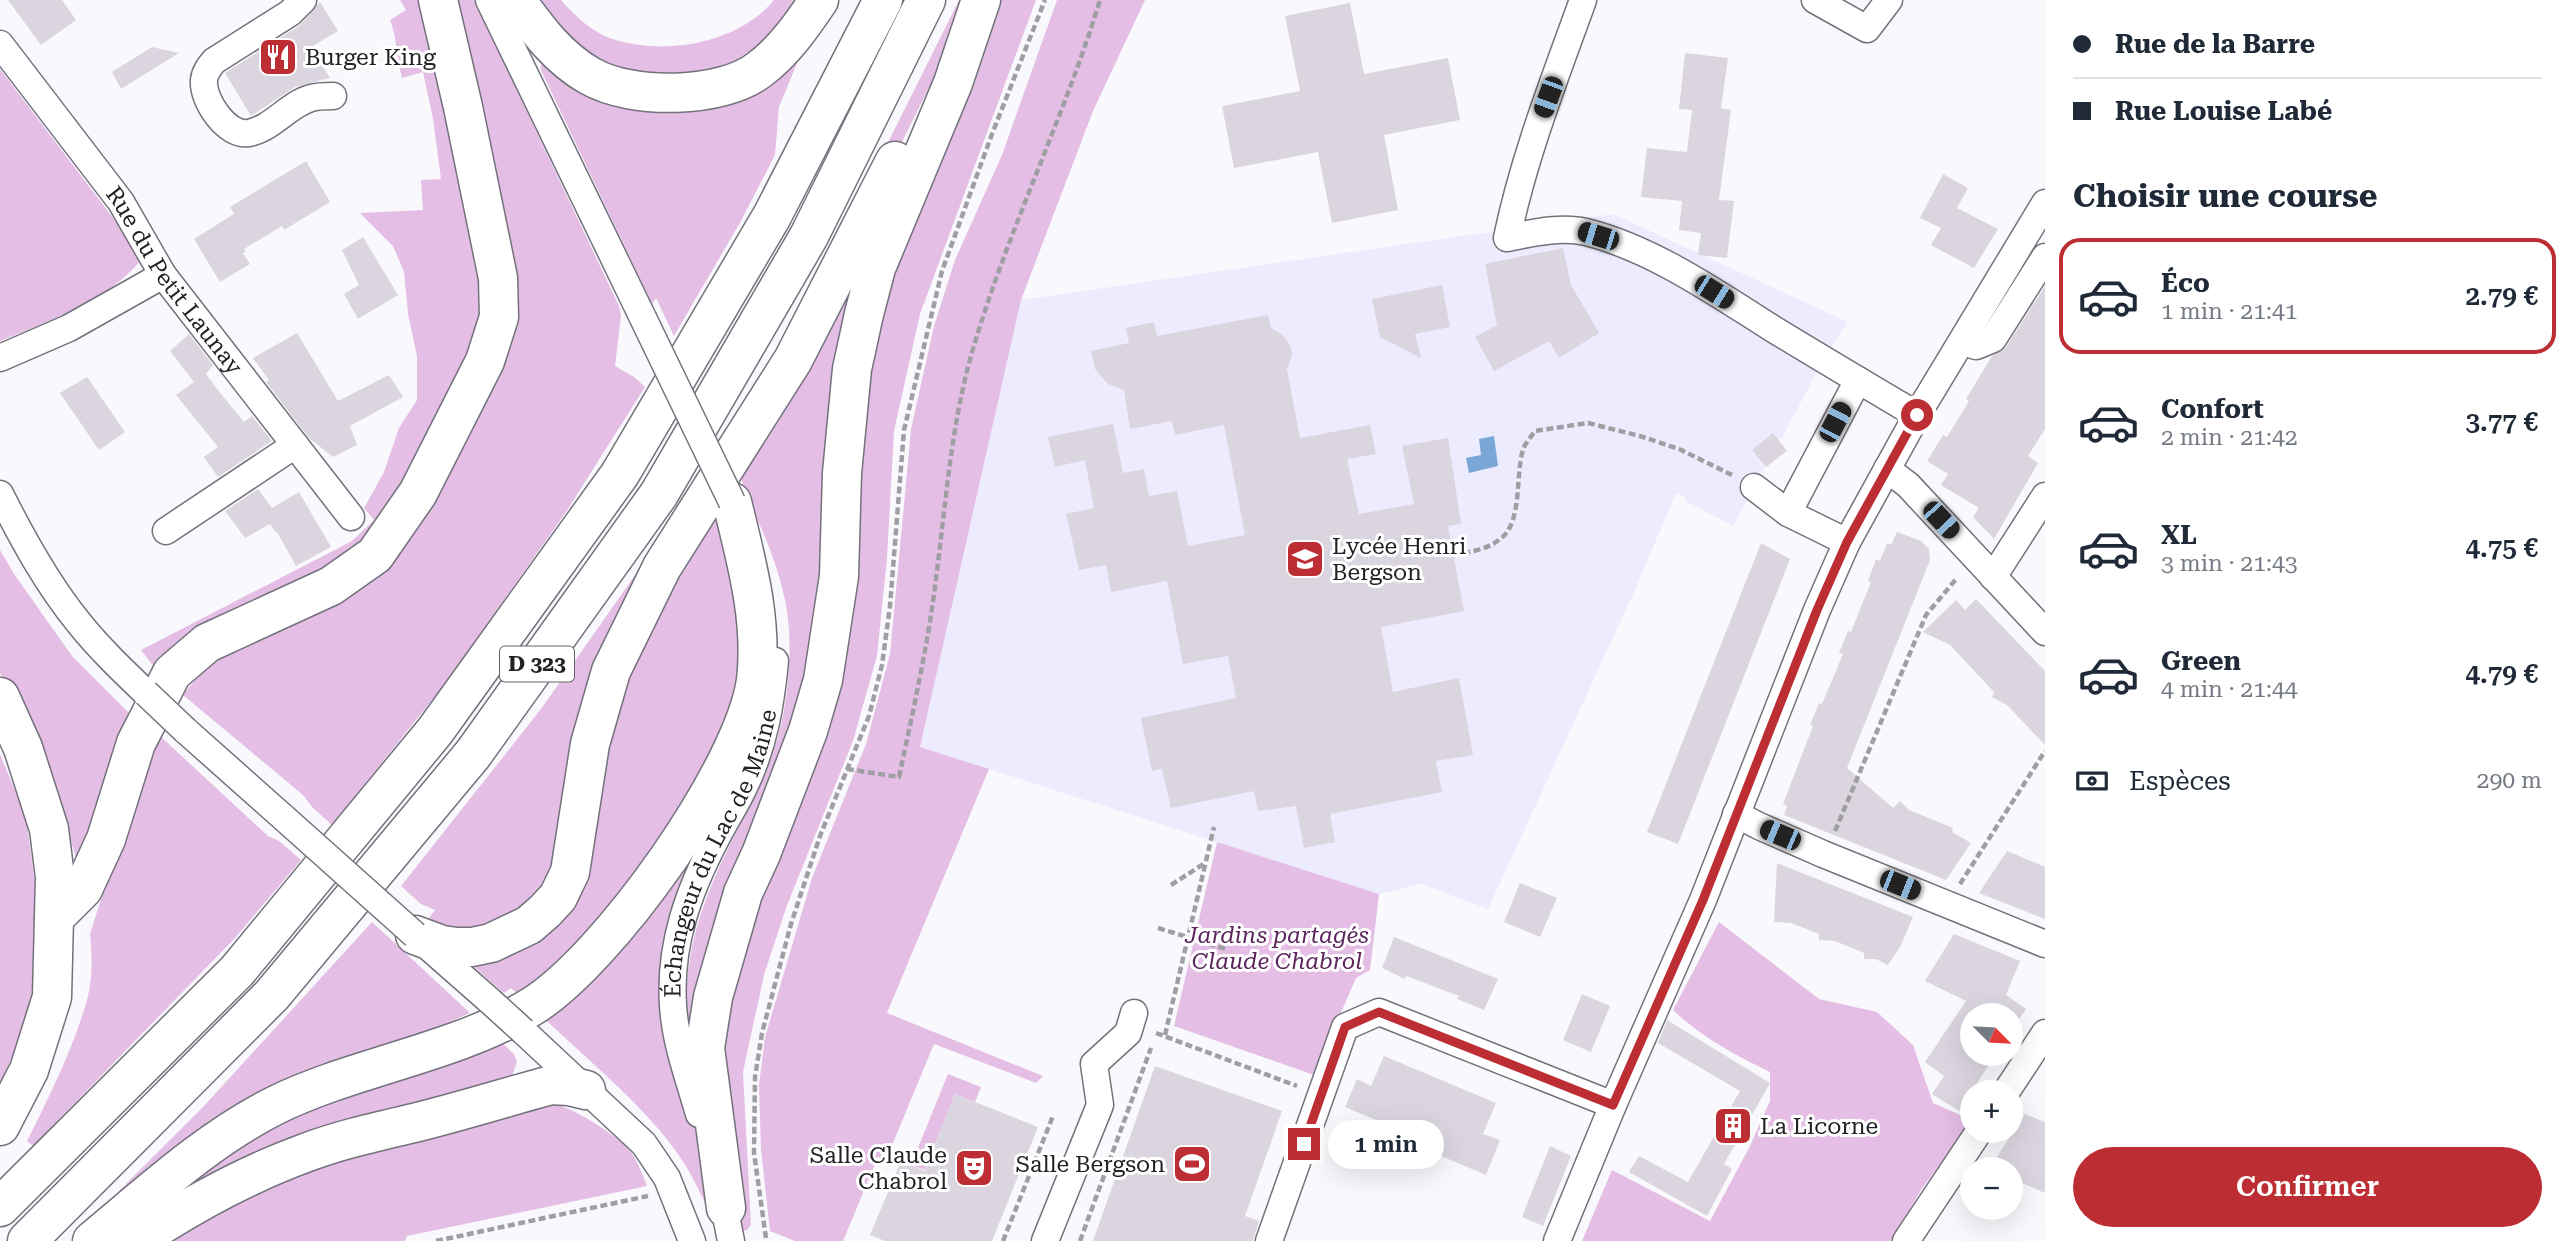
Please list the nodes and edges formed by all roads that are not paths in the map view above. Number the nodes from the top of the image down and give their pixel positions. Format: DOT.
graph roads {
  1 [pos="303,0"];
  2 [pos="438,0"];
  3 [pos="489,0"];
  4 [pos="516,0"];
  5 [pos="819,0"];
  6 [pos="883,0"];
  7 [pos="926,0"];
  8 [pos="980,0"];
  9 [pos="1583,0"];
  10 [pos="1815,0"];
  11 [pos="1889,0"];
  12 [pos="0,44"];
  13 [pos="333,96"];
  14 [pos="2045,203"];
  15 [pos="2045,257"];
  16 [pos="163,275"];
  17 [pos="1963,342"];
  18 [pos="0,358"];
  19 [pos="1858,380"];
  20 [pos="1917,415"];
  21 [pos="295,445"];
  22 [pos="1887,469"];
  23 [pos="1745,482"];
  24 [pos="0,494"];
  25 [pos="2045,496"];
  26 [pos="732,502"];
  27 [pos="1788,513"];
  28 [pos="351,517"];
  29 [pos="166,531"];
  30 [pos="1847,542"];
  31 [pos="1993,577"];
  32 [pos="2045,632"];
  33 [pos="0,697"];
  34 [pos="1736,814"];
  35 [pos="54,918"];
  36 [pos="415,935"];
  37 [pos="2045,944"];
  38 [pos="1134,1013"];
  39 [pos="2045,1033"];
  40 [pos="2035,1066"];
  41 [pos="2019,1080"];
  42 [pos="586,1090"];
  43 [pos="1613,1105"];
  44 [pos="0,1126"];
  45 [pos="1971,1143"];
  46 [pos="0,1207"];
  47 [pos="728,1224"];
  48 [pos="27,1241"];
  49 [pos="92,1241"];
  50 [pos="136,1241"];
  51 [pos="692,1241"];
  52 [pos="1045,1241"];
  53 [pos="1269,1241"];
  54 [pos="1557,1241"];
  55 [pos="1906,1241"];
  1 -- 13 [label="street"];
  2 -- 35 [label="highway"];
  3 -- 26 [label="street, Échangeur du Lac de Maine, bridge"];
  4 -- 5 [label="highway"];
  6 -- 46 [label="highway, D 323"];
  7 -- 48 [label="highway, D 323"];
  8 -- 36 [label="highway"];
  8 -- 47 [label="highway"];
  9 -- 19 [label="street"];
  10 -- 11 [label="street"];
  12 -- 16 [label="street, Rue du Petit Launay"];
  14 -- 17 [label="street"];
  15 -- 17 [label="street"];
  16 -- 18 [label="street"];
  16 -- 21 [label="street, Rue du Petit Launay"];
  17 -- 20 [label="street"];
  19 -- 20 [label="street"];
  19 -- 27 [label="street"];
  20 -- 22 [label="street"];
  21 -- 28 [label="street, Rue du Petit Launay"];
  21 -- 29 [label="street"];
  22 -- 30 [label="street"];
  22 -- 31 [label="street"];
  23 -- 27 [label="street"];
  24 -- 36 [label="street, bridge"];
  25 -- 31 [label="street"];
  26 -- 47 [label="street, Échangeur du Lac de Maine"];
  26 -- 49 [label="highway"];
  27 -- 30 [label="street"];
  30 -- 34 [label="street"];
  31 -- 32 [label="street"];
  33 -- 35 [label="highway"];
  34 -- 37 [label="street"];
  34 -- 43 [label="street"];
  35 -- 44 [label="highway"];
  36 -- 42 [label="street, bridge"];
  38 -- 52 [label="street"];
  39 -- 40 [label="street"];
  40 -- 41 [label="street"];
  42 -- 50 [label="highway"];
  42 -- 51 [label="street"];
  43 -- 53 [label="street"];
  43 -- 54 [label="street"];
  45 -- 55 [label="street"];
}
